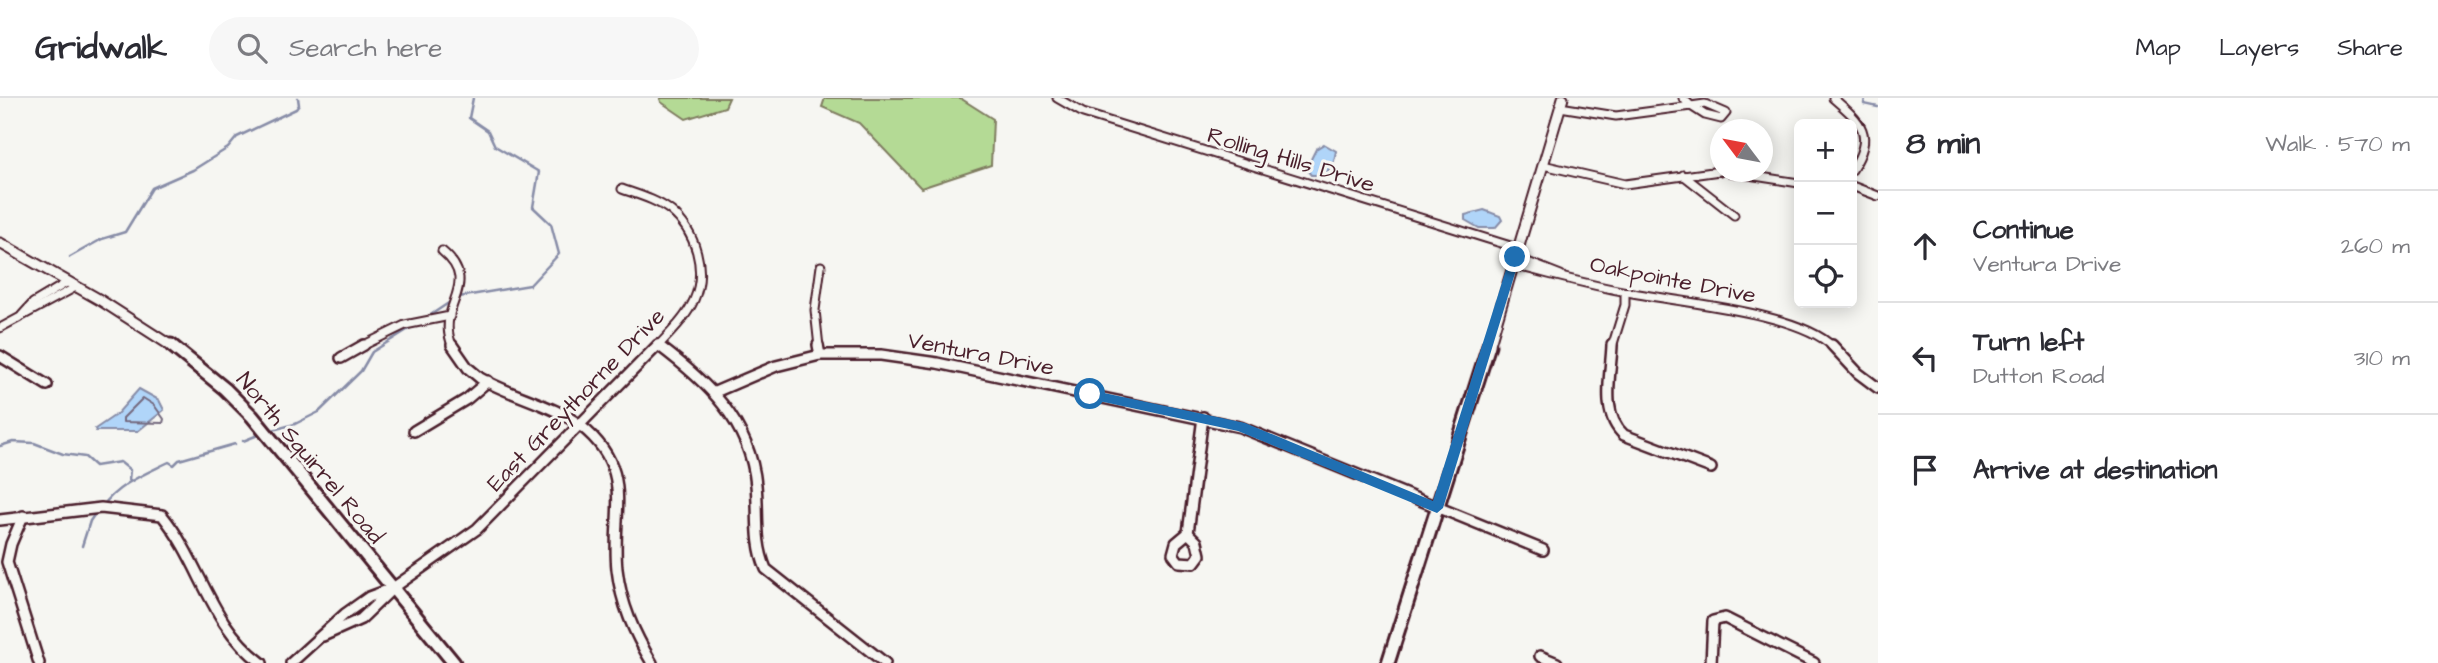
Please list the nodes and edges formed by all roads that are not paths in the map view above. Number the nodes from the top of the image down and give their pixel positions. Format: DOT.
graph roads {
  1 [pos="1057,98"];
  2 [pos="1683,98"];
  3 [pos="1833,98"];
  4 [pos="1562,102"];
  5 [pos="1690,106"];
  6 [pos="1857,164"];
  7 [pos="1543,165"];
  8 [pos="1710,172"];
  9 [pos="1683,175"];
  10 [pos="1773,179"];
  11 [pos="1794,182"];
  12 [pos="1857,188"];
  13 [pos="622,189"];
  14 [pos="1878,197"];
  15 [pos="1734,215"];
  16 [pos="2,246"];
  17 [pos="442,251"];
  18 [pos="1515,257"];
  19 [pos="821,265"];
  20 [pos="72,284"];
  21 [pos="1625,292"];
  22 [pos="450,316"];
  23 [pos="0,328"];
  24 [pos="658,345"];
  25 [pos="820,355"];
  26 [pos="0,356"];
  27 [pos="341,358"];
  28 [pos="488,381"];
  29 [pos="47,385"];
  30 [pos="1878,388"];
  31 [pos="715,392"];
  32 [pos="1203,417"];
  33 [pos="580,425"];
  34 [pos="414,431"];
  35 [pos="1711,468"];
  36 [pos="1437,508"];
  37 [pos="23,516"];
  38 [pos="0,520"];
  39 [pos="1188,533"];
  40 [pos="1543,550"];
  41 [pos="393,588"];
  42 [pos="1540,656"];
  43 [pos="39,663"];
  44 [pos="262,663"];
  45 [pos="291,663"];
  46 [pos="454,663"];
  47 [pos="652,663"];
  48 [pos="885,663"];
  49 [pos="1388,663"];
  50 [pos="1557,663"];
  51 [pos="1711,663"];
  52 [pos="1814,663"];
  1 -- 18 [label="street, Rolling Hills Drive"];
  2 -- 5 [label="street"];
  3 -- 6 [label="street"];
  4 -- 5 [label="street"];
  4 -- 7 [label="street"];
  5 -- 5 [label="street"];
  7 -- 9 [label="street"];
  7 -- 18 [label="street"];
  8 -- 9 [label="street"];
  9 -- 15 [label="street"];
  10 -- 11 [label="street"];
  12 -- 14 [label="street"];
  13 -- 24 [label="street, East Greythorne Drive"];
  16 -- 20 [label="street, North Squirrel Road"];
  17 -- 22 [label="street"];
  18 -- 21 [label="street, Oakpointe Drive"];
  18 -- 36 [label="street"];
  19 -- 25 [label="street"];
  20 -- 23 [label="street"];
  20 -- 41 [label="street, North Squirrel Road"];
  21 -- 30 [label="street, Oakpointe Drive"];
  21 -- 35 [label="street"];
  22 -- 27 [label="street"];
  22 -- 28 [label="street"];
  24 -- 31 [label="street"];
  24 -- 33 [label="street, East Greythorne Drive"];
  25 -- 31 [label="street, Ventura Drive"];
  25 -- 32 [label="street, Ventura Drive"];
  26 -- 29 [label="street"];
  28 -- 33 [label="street"];
  28 -- 34 [label="street"];
  31 -- 48 [label="street"];
  32 -- 36 [label="street, Ventura Drive"];
  32 -- 39 [label="street"];
  33 -- 41 [label="street, East Greythorne Drive"];
  33 -- 47 [label="street"];
  36 -- 40 [label="street, Ventura Drive"];
  36 -- 49 [label="street"];
  37 -- 38 [label="street"];
  37 -- 43 [label="street"];
  37 -- 44 [label="street"];
  41 -- 45 [label="street, East Greythorne Drive"];
  41 -- 46 [label="street, North Squirrel Road"];
  42 -- 50 [label="street"];
  51 -- 52 [label="street"];
}
